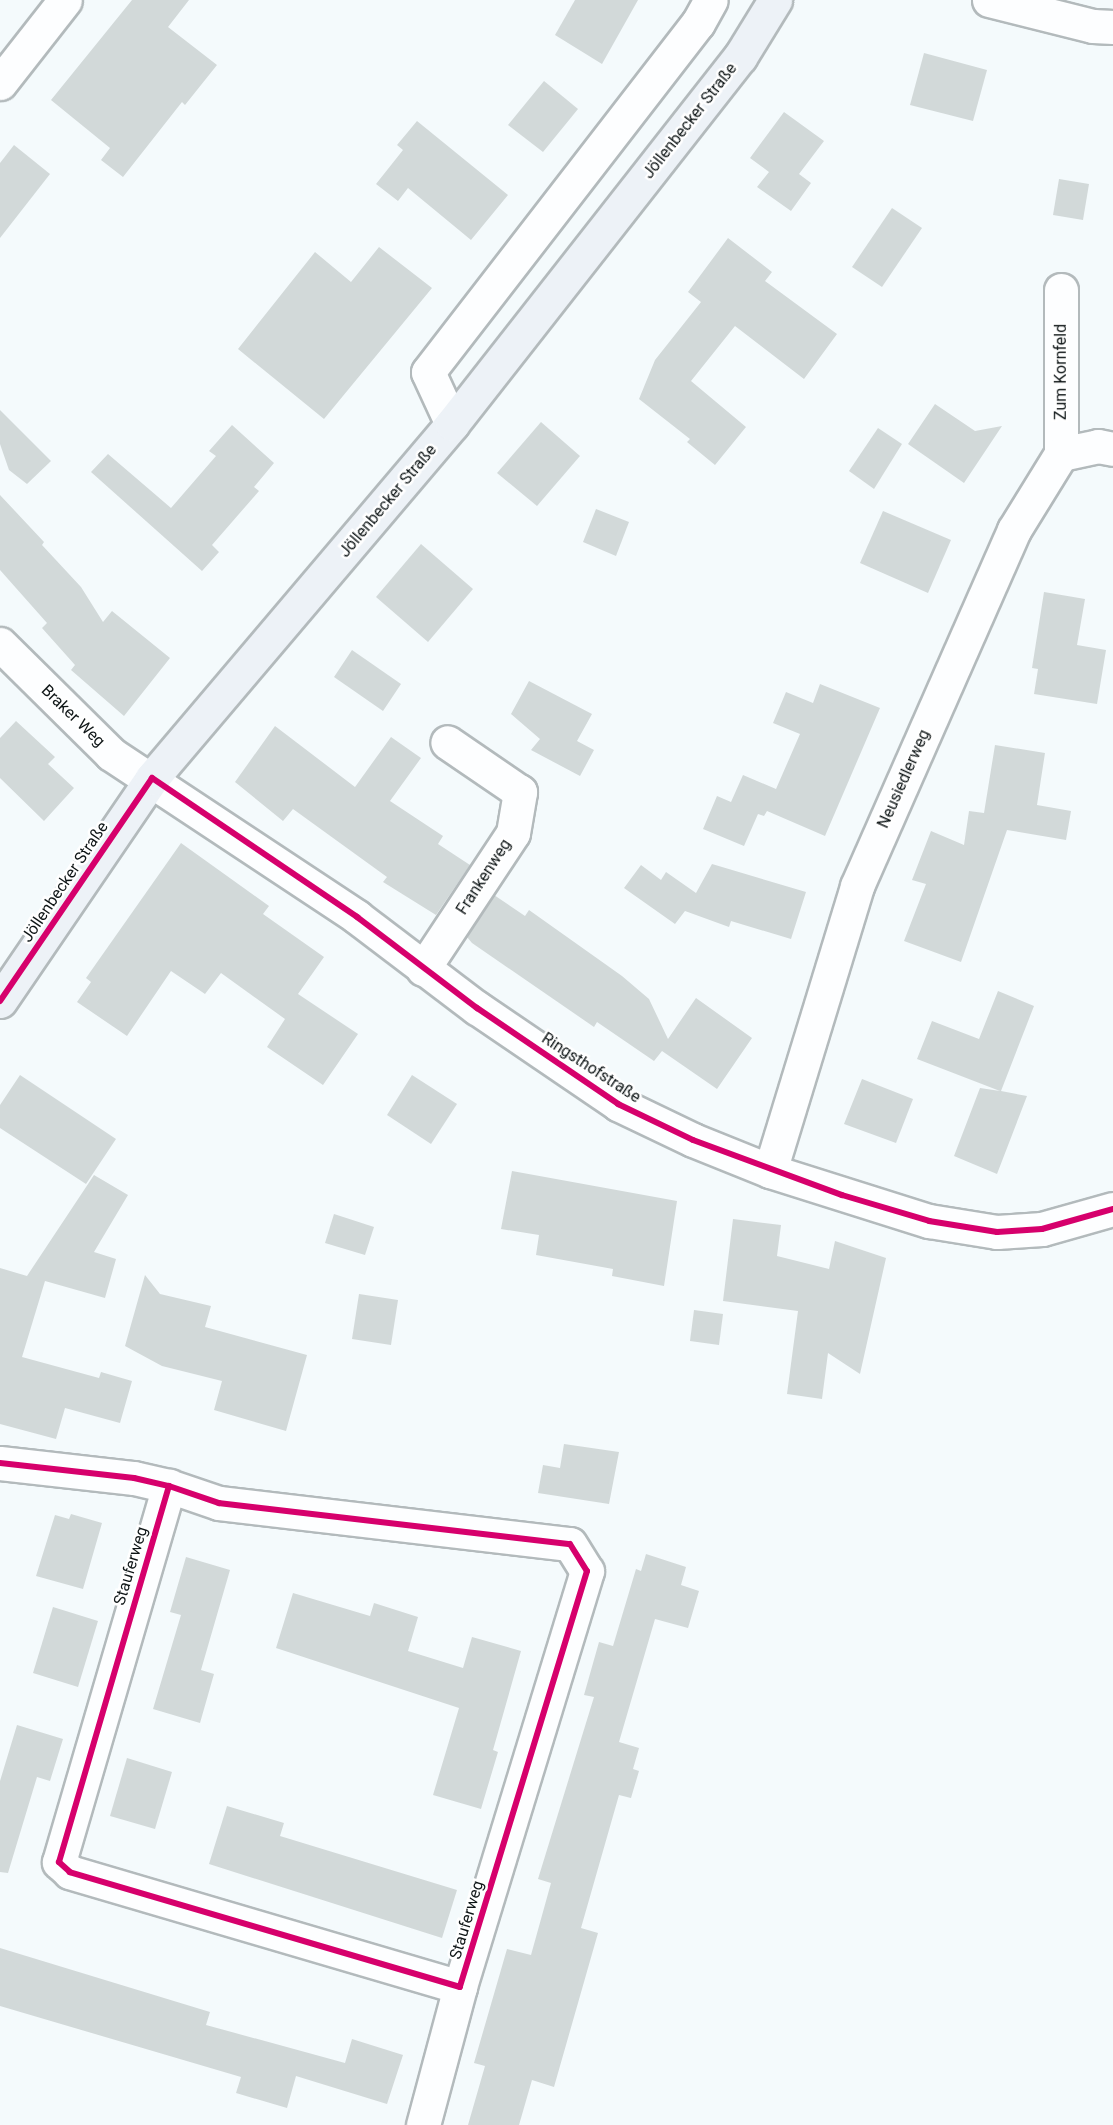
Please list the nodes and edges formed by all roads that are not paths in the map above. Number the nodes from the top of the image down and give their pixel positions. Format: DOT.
graph roads {
  1 [pos="65,0"];
  2 [pos="711,0"];
  3 [pos="775,0"];
  4 [pos="988,0"];
  5 [pos="1113,27"];
  6 [pos="0,83"];
  7 [pos="1061,290"];
  8 [pos="452,424"];
  9 [pos="1113,449"];
  10 [pos="1061,454"];
  11 [pos="0,644"];
  12 [pos="447,742"];
  13 [pos="152,778"];
  14 [pos="423,969"];
  15 [pos="0,1001"];
  16 [pos="770,1171"];
  17 [pos="1113,1209"];
  18 [pos="0,1463"];
  19 [pos="169,1486"];
  20 [pos="460,1987"];
  21 [pos="423,2125"];
  1 -- 6 [label="street"];
  2 -- 8 [label="street"];
  3 -- 8 [label="main road, Jöllenbecker Straße"];
  4 -- 5 [label="street"];
  7 -- 10 [label="street, Zum Kornfeld"];
  8 -- 13 [label="main road, Jöllenbecker Straße"];
  9 -- 10 [label="street"];
  10 -- 16 [label="street, Neusiedlerweg"];
  11 -- 13 [label="street, Braker Weg"];
  12 -- 14 [label="street, Frankenweg"];
  13 -- 14 [label="street, Ringsthofstraße"];
  13 -- 15 [label="main road, Jöllenbecker Straße"];
  14 -- 16 [label="street, Ringsthofstraße"];
  16 -- 17 [label="street, Ringsthofstraße"];
  18 -- 19 [label="street, Stauferweg"];
  19 -- 20 [label="street, Stauferweg"];
  19 -- 20 [label="street, Stauferweg"];
  20 -- 21 [label="street, Stauferweg"];
}
